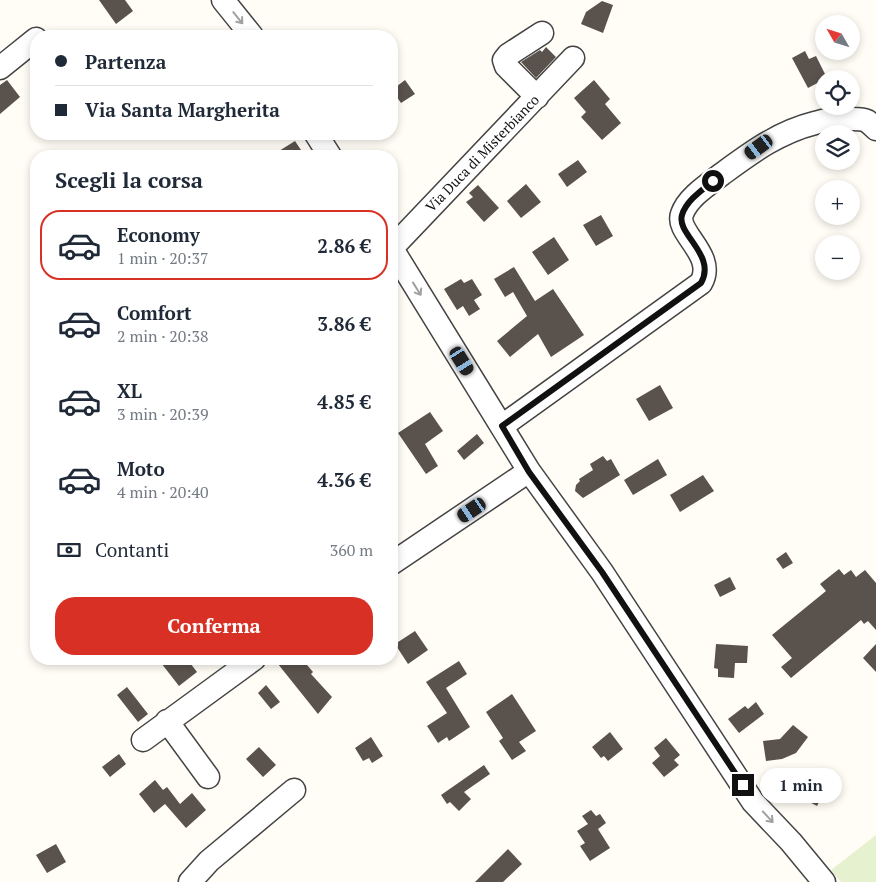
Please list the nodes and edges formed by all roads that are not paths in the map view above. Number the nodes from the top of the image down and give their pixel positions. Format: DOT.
graph roads {
  1 [pos="223,0"];
  2 [pos="247,30"];
  3 [pos="542,33"];
  4 [pos="30,44"];
  5 [pos="573,58"];
  6 [pos="0,68"];
  7 [pos="536,96"];
  8 [pos="876,129"];
  9 [pos="398,241"];
  10 [pos="398,259"];
  11 [pos="502,426"];
  12 [pos="529,472"];
  13 [pos="398,559"];
  14 [pos="246,665"];
  15 [pos="167,722"];
  16 [pos="143,740"];
  17 [pos="208,777"];
  18 [pos="294,790"];
  19 [pos="190,882"];
  20 [pos="824,882"];
  1 -- 2 [label="street, one-way"];
  3 -- 7 [label="street"];
  4 -- 6 [label="street"];
  5 -- 7 [label="street, Via Duca di Misterbianco"];
  7 -- 9 [label="street, Via Duca di Misterbianco"];
  8 -- 11 [label="street"];
  10 -- 11 [label="street, one-way"];
  11 -- 12 [label="street"];
  12 -- 13 [label="street"];
  12 -- 20 [label="street, one-way"];
  14 -- 15 [label="street"];
  15 -- 16 [label="street"];
  15 -- 17 [label="street"];
  18 -- 19 [label="street"];
}
